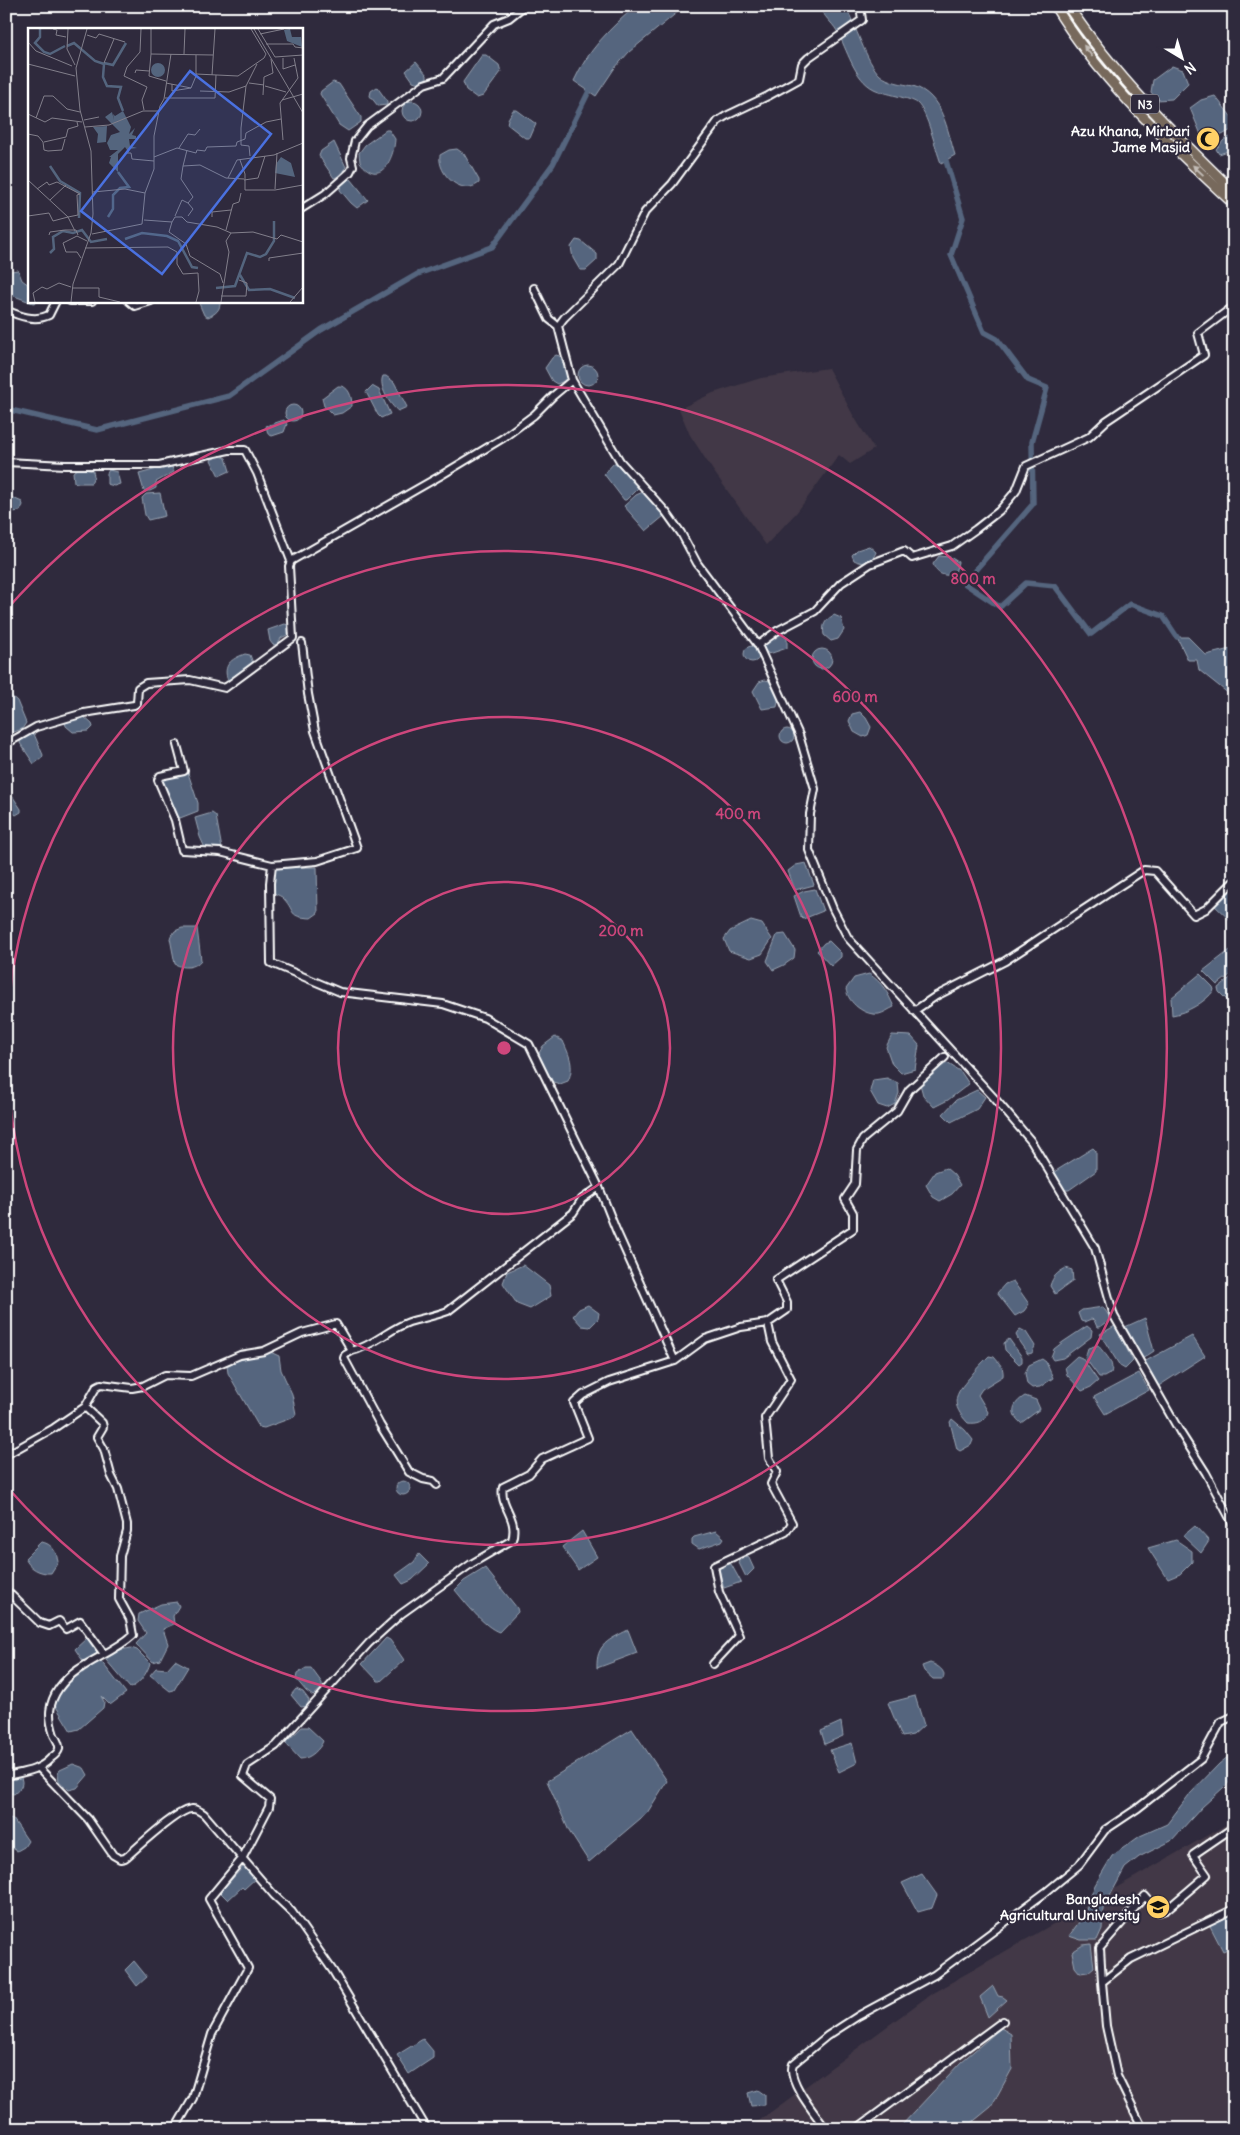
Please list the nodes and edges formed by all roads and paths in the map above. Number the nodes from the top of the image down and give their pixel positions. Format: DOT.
graph roads {
  1 [pos="524,6"];
  2 [pos="860,6"];
  3 [pos="1056,6"];
  4 [pos="1068,6"];
  5 [pos="1234,192"];
  6 [pos="1234,204"];
  7 [pos="302,207"];
  8 [pos="534,288"];
  9 [pos="55,302"];
  10 [pos="130,302"];
  11 [pos="148,302"];
  12 [pos="1234,306"];
  13 [pos="6,310"];
  14 [pos="558,326"];
  15 [pos="572,380"];
  16 [pos="6,462"];
  17 [pos="291,561"];
  18 [pos="302,643"];
  19 [pos="758,645"];
  20 [pos="6,744"];
  21 [pos="177,745"];
  22 [pos="272,865"];
  23 [pos="1233,882"];
  24 [pos="914,1011"];
  25 [pos="946,1056"];
  26 [pos="599,1187"];
  27 [pos="768,1323"];
  28 [pos="352,1351"];
  29 [pos="675,1361"];
  30 [pos="85,1407"];
  31 [pos="6,1455"];
  32 [pos="437,1485"];
  33 [pos="1233,1525"];
  34 [pos="6,1590"];
  35 [pos="104,1654"];
  36 [pos="713,1664"];
  37 [pos="1234,1716"];
  38 [pos="39,1768"];
  39 [pos="6,1776"];
  40 [pos="1234,1826"];
  41 [pos="242,1859"];
  42 [pos="1234,1908"];
  43 [pos="1102,1982"];
  44 [pos="1003,2021"];
  45 [pos="175,2129"];
  46 [pos="427,2129"];
  47 [pos="826,2129"];
  48 [pos="856,2129"];
  49 [pos="1142,2129"];
  1 -- 7 [label="street"];
  2 -- 14 [label="street"];
  6 -- 3 [label="highway, N3, one-way"];
  4 -- 5 [label="highway, N3"];
  8 -- 14 [label="street"];
  9 -- 13 [label="street"];
  10 -- 11 [label="street"];
  12 -- 19 [label="street"];
  14 -- 15 [label="street"];
  15 -- 17 [label="street"];
  15 -- 19 [label="street"];
  16 -- 17 [label="street"];
  17 -- 20 [label="street"];
  18 -- 22 [label="street"];
  19 -- 24 [label="street"];
  21 -- 22 [label="street"];
  22 -- 26 [label="street"];
  23 -- 24 [label="street"];
  24 -- 33 [label="street"];
  25 -- 27 [label="street"];
  26 -- 28 [label="street"];
  26 -- 29 [label="street"];
  27 -- 29 [label="street"];
  27 -- 36 [label="street"];
  28 -- 30 [label="street"];
  28 -- 32 [label="street"];
  29 -- 41 [label="street"];
  30 -- 31 [label="street"];
  30 -- 35 [label="street"];
  34 -- 35 [label="street"];
  35 -- 38 [label="street"];
  37 -- 47 [label="street"];
  38 -- 39 [label="street"];
  38 -- 41 [label="street"];
  40 -- 43 [label="street"];
  41 -- 45 [label="street"];
  41 -- 46 [label="street"];
  42 -- 43 [label="street"];
  43 -- 49 [label="street"];
  44 -- 48 [label="street"];
}
